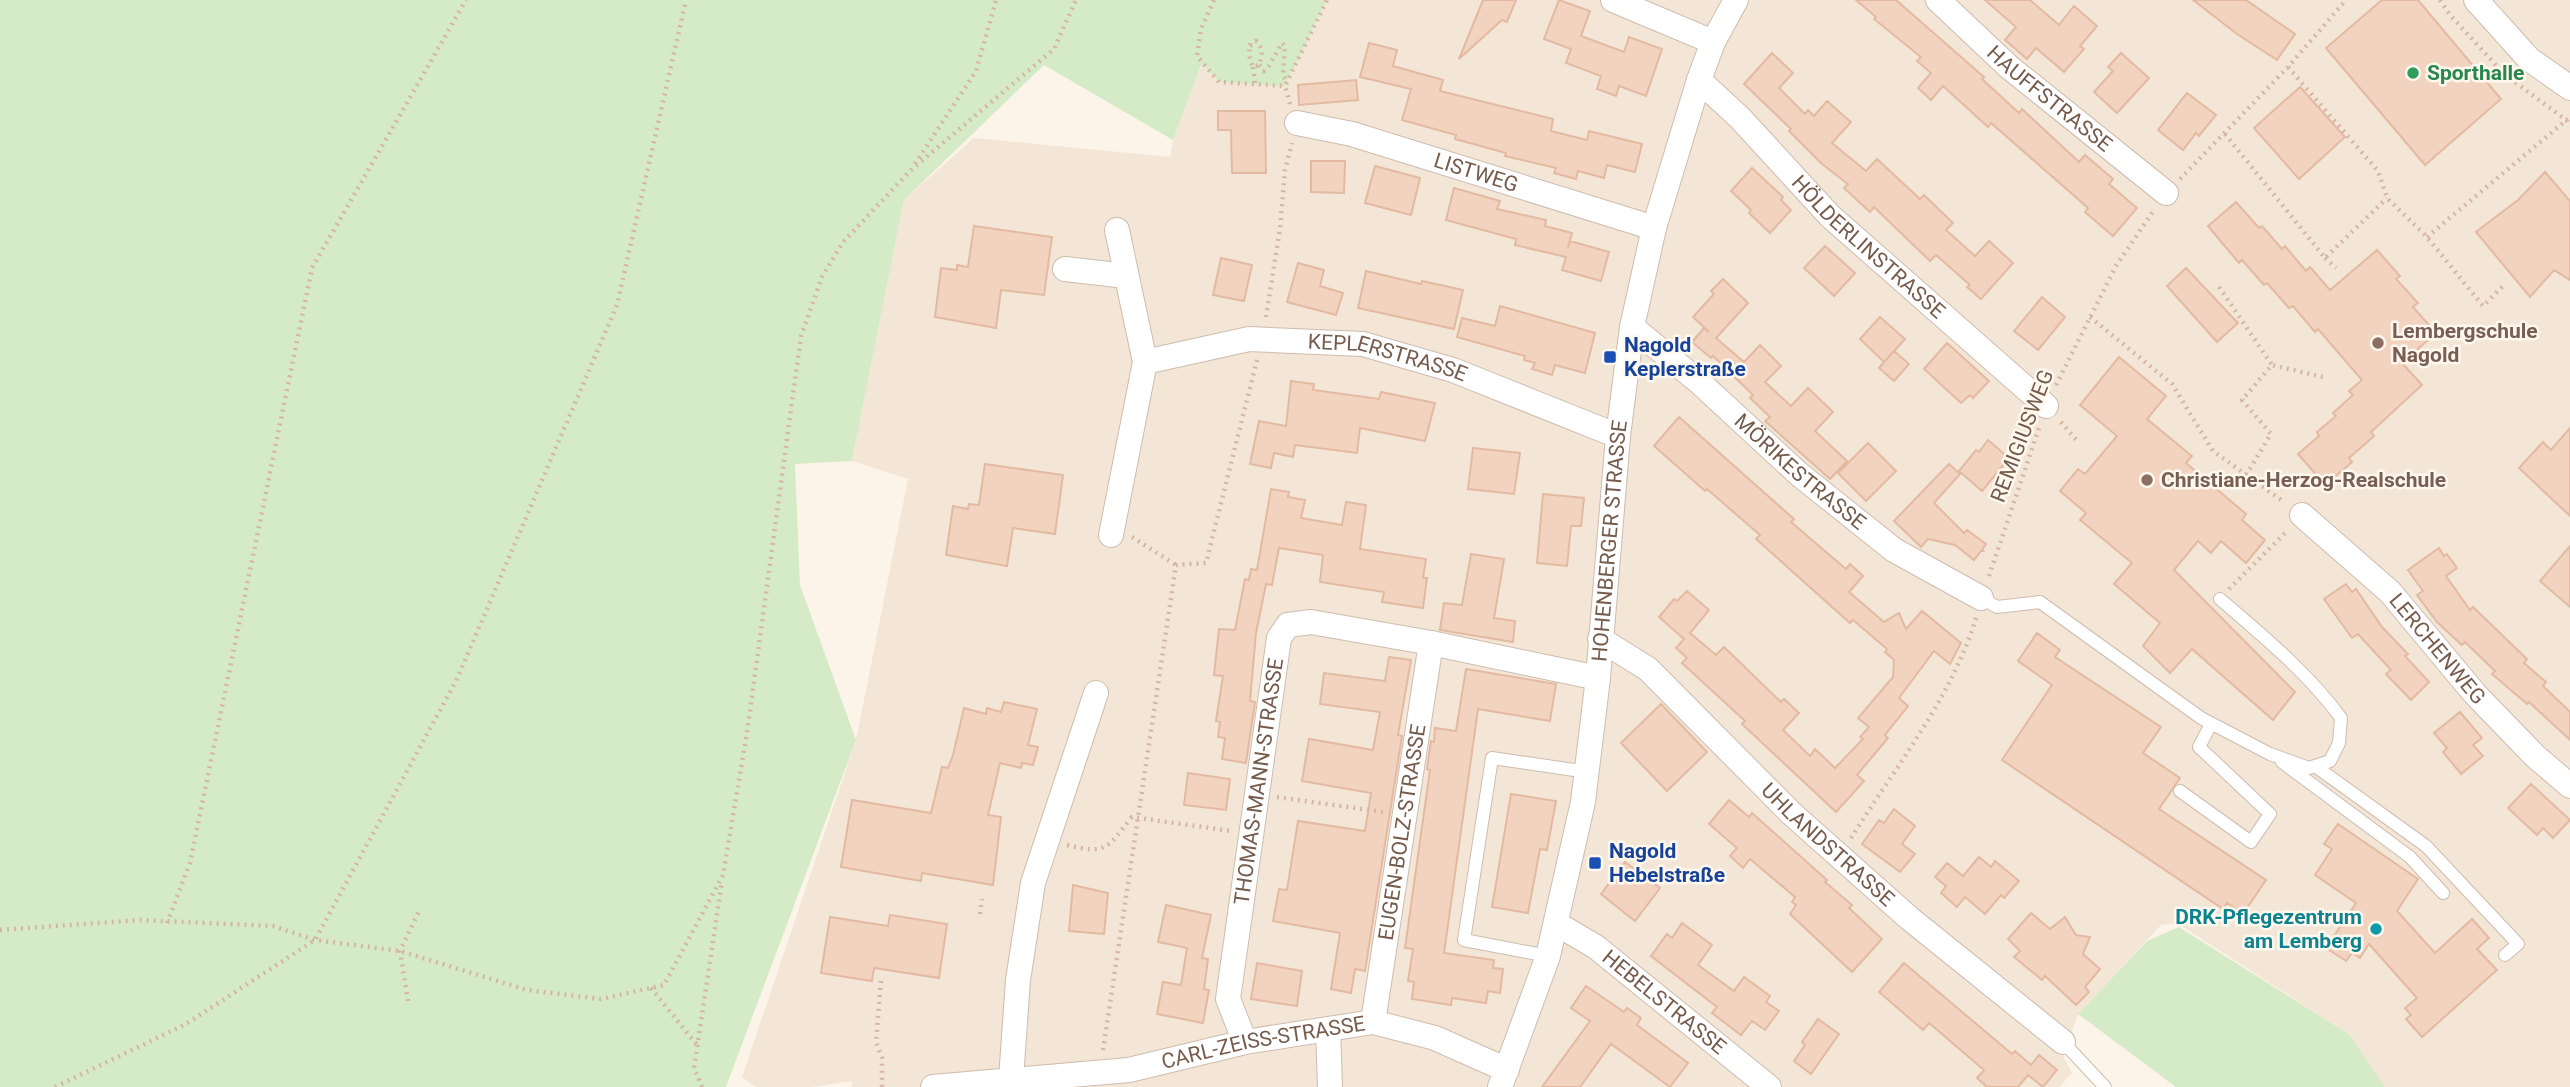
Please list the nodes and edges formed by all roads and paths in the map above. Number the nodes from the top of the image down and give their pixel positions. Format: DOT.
graph roads {
  1 [pos="466,0"];
  2 [pos="686,0"];
  3 [pos="996,0"];
  4 [pos="1076,0"];
  5 [pos="1214,0"];
  6 [pos="1327,0"];
  7 [pos="1613,0"];
  8 [pos="1736,0"];
  9 [pos="1938,0"];
  10 [pos="2346,0"];
  11 [pos="2476,0"];
  12 [pos="1713,42"];
  13 [pos="1256,66"];
  14 [pos="2288,67"];
  15 [pos="1699,80"];
  16 [pos="1255,83"];
  17 [pos="1286,84"];
  18 [pos="2570,88"];
  19 [pos="1294,117"];
  20 [pos="2570,117"];
  21 [pos="2225,134"];
  22 [pos="911,170"];
  23 [pos="2166,193"];
  24 [pos="2387,198"];
  25 [pos="1654,228"];
  26 [pos="1116,230"];
  27 [pos="2427,237"];
  28 [pos="2325,258"];
  29 [pos="2336,268"];
  30 [pos="1065,269"];
  31 [pos="1126,276"];
  32 [pos="2504,285"];
  33 [pos="2218,287"];
  34 [pos="2090,317"];
  35 [pos="1632,327"];
  36 [pos="1262,341"];
  37 [pos="1144,362"];
  38 [pos="2272,365"];
  39 [pos="2328,378"];
  40 [pos="2046,406"];
  41 [pos="1618,436"];
  42 [pos="2246,475"];
  43 [pos="2302,515"];
  44 [pos="1112,530"];
  45 [pos="1176,565"];
  46 [pos="1981,598"];
  47 [pos="2220,599"];
  48 [pos="1600,639"];
  49 [pos="1431,643"];
  50 [pos="1598,678"];
  51 [pos="1096,693"];
  52 [pos="2211,724"];
  53 [pos="2273,756"];
  54 [pos="2315,766"];
  55 [pos="1588,772"];
  56 [pos="2570,786"];
  57 [pos="2180,791"];
  58 [pos="1257,794"];
  59 [pos="1404,816"];
  60 [pos="1138,818"];
  61 [pos="1252,834"];
  62 [pos="1047,840"];
  63 [pos="1839,856"];
  64 [pos="723,875"];
  65 [pos="2443,893"];
  66 [pos="982,899"];
  67 [pos="420,909"];
  68 [pos="980,914"];
  69 [pos="167,923"];
  70 [pos="1557,924"];
  71 [pos="0,930"];
  72 [pos="315,940"];
  73 [pos="400,951"];
  74 [pos="2505,955"];
  75 [pos="1548,956"];
  76 [pos="881,981"];
  77 [pos="651,988"];
  78 [pos="408,1001"];
  79 [pos="1373,1021"];
  80 [pos="1328,1029"];
  81 [pos="1245,1042"];
  82 [pos="2063,1042"];
  83 [pos="697,1046"];
  84 [pos="1099,1072"];
  85 [pos="1503,1078"];
  86 [pos="1011,1079"];
  87 [pos="55,1087"];
  88 [pos="702,1087"];
  89 [pos="882,1087"];
  90 [pos="933,1087"];
  91 [pos="1330,1087"];
  92 [pos="1769,1087"];
  93 [pos="2105,1087"];
  1 -- 69 [label="path"];
  2 -- 72 [label="path"];
  3 -- 22 [label="path"];
  4 -- 22 [label="path"];
  5 -- 16 [label="path"];
  6 -- 17 [label="path"];
  7 -- 12 [label="street"];
  8 -- 12 [label="street, HOHENBERGER STRASSE"];
  9 -- 23 [label="street, HAUFFSTRASSE"];
  10 -- 14 [label="path, REMIGIUSWEG"];
  11 -- 18 [label="street"];
  12 -- 15 [label="street, HOHENBERGER STRASSE"];
  13 -- 13 [label="path"];
  13 -- 16 [label="path"];
  13 -- 17 [label="path"];
  14 -- 21 [label="path, REMIGIUSWEG"];
  14 -- 24 [label="path"];
  15 -- 25 [label="street, HOHENBERGER STRASSE"];
  15 -- 40 [label="street, HÖLDERLINSTRASSE"];
  16 -- 17 [label="path"];
  17 -- 19 [label="path"];
  19 -- 25 [label="street, LISTWEG"];
  19 -- 36 [label="path"];
  20 -- 27 [label="path"];
  21 -- 23 [label="path, REMIGIUSWEG"];
  21 -- 28 [label="path"];
  22 -- 64 [label="path"];
  23 -- 34 [label="path, REMIGIUSWEG"];
  24 -- 27 [label="path"];
  24 -- 28 [label="path"];
  25 -- 35 [label="street, HOHENBERGER STRASSE"];
  26 -- 31 [label="street"];
  27 -- 32 [label="path"];
  28 -- 29 [label="path"];
  30 -- 31 [label="street"];
  31 -- 37 [label="street"];
  33 -- 38 [label="path"];
  34 -- 40 [label="path, REMIGIUSWEG"];
  34 -- 42 [label="path"];
  35 -- 41 [label="street, HOHENBERGER STRASSE"];
  35 -- 46 [label="street, MÖRIKESTRASSE"];
  36 -- 37 [label="street, KEPLERSTRASSE"];
  36 -- 41 [label="street, KEPLERSTRASSE"];
  36 -- 45 [label="path"];
  37 -- 44 [label="street"];
  38 -- 39 [label="path"];
  38 -- 42 [label="path"];
  40 -- 46 [label="path, REMIGIUSWEG"];
  41 -- 48 [label="street, HOHENBERGER STRASSE"];
  42 -- 43 [label="path"];
  43 -- 47 [label="path"];
  43 -- 56 [label="street, LERCHENWEG"];
  44 -- 45 [label="path"];
  45 -- 60 [label="path"];
  46 -- 52 [label="lane"];
  46 -- 63 [label="path, REMIGIUSWEG"];
  47 -- 54 [label="lane"];
  48 -- 50 [label="street, HOHENBERGER STRASSE"];
  48 -- 63 [label="street, UHLANDSTRASSE"];
  49 -- 50 [label="street, THOMAS-MANN-STRASSE"];
  49 -- 58 [label="street, THOMAS-MANN-STRASSE"];
  49 -- 59 [label="street, EUGEN-BOLZ-STRASSE"];
  50 -- 55 [label="street, HOHENBERGER STRASSE"];
  51 -- 62 [label="street"];
  52 -- 53 [label="lane"];
  52 -- 57 [label="lane"];
  53 -- 54 [label="lane"];
  53 -- 65 [label="lane"];
  54 -- 74 [label="lane"];
  55 -- 70 [label="street, HOHENBERGER STRASSE"];
  55 -- 75 [label="lane"];
  58 -- 59 [label="path"];
  58 -- 61 [label="street, THOMAS-MANN-STRASSE"];
  59 -- 79 [label="street, EUGEN-BOLZ-STRASSE"];
  60 -- 61 [label="path"];
  60 -- 62 [label="path"];
  60 -- 84 [label="path"];
  61 -- 81 [label="street, THOMAS-MANN-STRASSE"];
  62 -- 86 [label="street"];
  63 -- 82 [label="street, UHLANDSTRASSE"];
  64 -- 77 [label="path"];
  64 -- 83 [label="path"];
  66 -- 68 [label="path"];
  67 -- 73 [label="path"];
  69 -- 71 [label="path"];
  69 -- 72 [label="path"];
  70 -- 75 [label="street, HOHENBERGER STRASSE"];
  70 -- 92 [label="street, HEBELSTRASSE"];
  72 -- 73 [label="path"];
  72 -- 87 [label="path"];
  73 -- 77 [label="path"];
  73 -- 78 [label="path"];
  75 -- 85 [label="street, HOHENBERGER STRASSE"];
  76 -- 89 [label="path"];
  77 -- 83 [label="path"];
  79 -- 80 [label="street, CARL-ZEISS-STRASSE"];
  79 -- 85 [label="street, CARL-ZEISS-STRASSE"];
  80 -- 81 [label="street, CARL-ZEISS-STRASSE"];
  80 -- 91 [label="street"];
  81 -- 84 [label="street, CARL-ZEISS-STRASSE"];
  82 -- 93 [label="lane"];
  83 -- 88 [label="path"];
  84 -- 86 [label="street, CARL-ZEISS-STRASSE"];
  86 -- 90 [label="street, CARL-ZEISS-STRASSE"];
}
